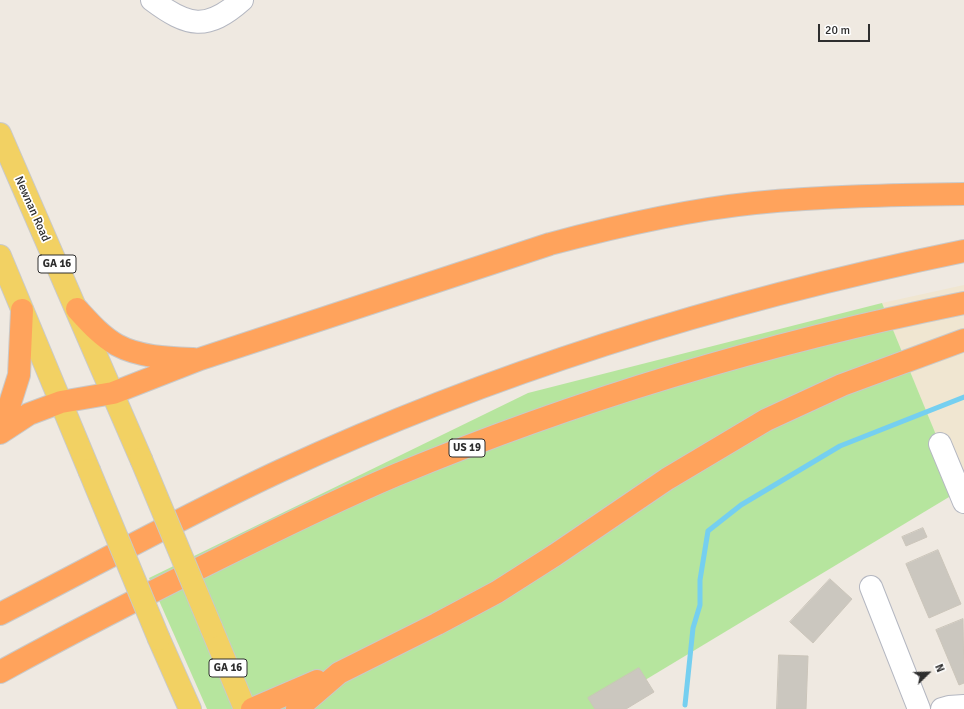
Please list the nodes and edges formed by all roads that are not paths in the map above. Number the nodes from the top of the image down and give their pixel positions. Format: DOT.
graph roads {
  1 [pos="152,0"];
  2 [pos="242,0"];
  3 [pos="0,134"];
  4 [pos="964,194"];
  5 [pos="964,251"];
  6 [pos="0,256"];
  7 [pos="964,304"];
  8 [pos="22,310"];
  9 [pos="77,310"];
  10 [pos="964,340"];
  11 [pos="200,359"];
  12 [pos="113,394"];
  13 [pos="61,402"];
  14 [pos="1,432"];
  15 [pos="940,444"];
  16 [pos="958,474"];
  17 [pos="964,502"];
  18 [pos="871,587"];
  19 [pos="0,614"];
  20 [pos="0,672"];
  21 [pos="339,672"];
  22 [pos="964,706"];
  23 [pos="190,709"];
  24 [pos="245,709"];
  25 [pos="252,709"];
  26 [pos="297,709"];
  27 [pos="919,709"];
  28 [pos="942,709"];
  1 -- 2 [label="street"];
  3 -- 9 [label="main road, Newnan Road / GA 16"];
  4 -- 11 [label="highway"];
  5 -- 19 [label="highway"];
  6 -- 8 [label="main road"];
  7 -- 20 [label="highway, US 19"];
  8 -- 13 [label="main road"];
  8 -- 14 [label="highway"];
  9 -- 11 [label="highway"];
  9 -- 12 [label="main road, Newnan Road / GA 16"];
  10 -- 21 [label="highway"];
  11 -- 12 [label="highway"];
  12 -- 13 [label="highway"];
  12 -- 24 [label="main road, GA 16, bridge"];
  13 -- 14 [label="highway"];
  13 -- 23 [label="main road, bridge"];
  15 -- 16 [label="street"];
  16 -- 17 [label="street"];
  18 -- 27 [label="street"];
  21 -- 25 [label="highway"];
  21 -- 26 [label="highway"];
  22 -- 28 [label="street"];
}
